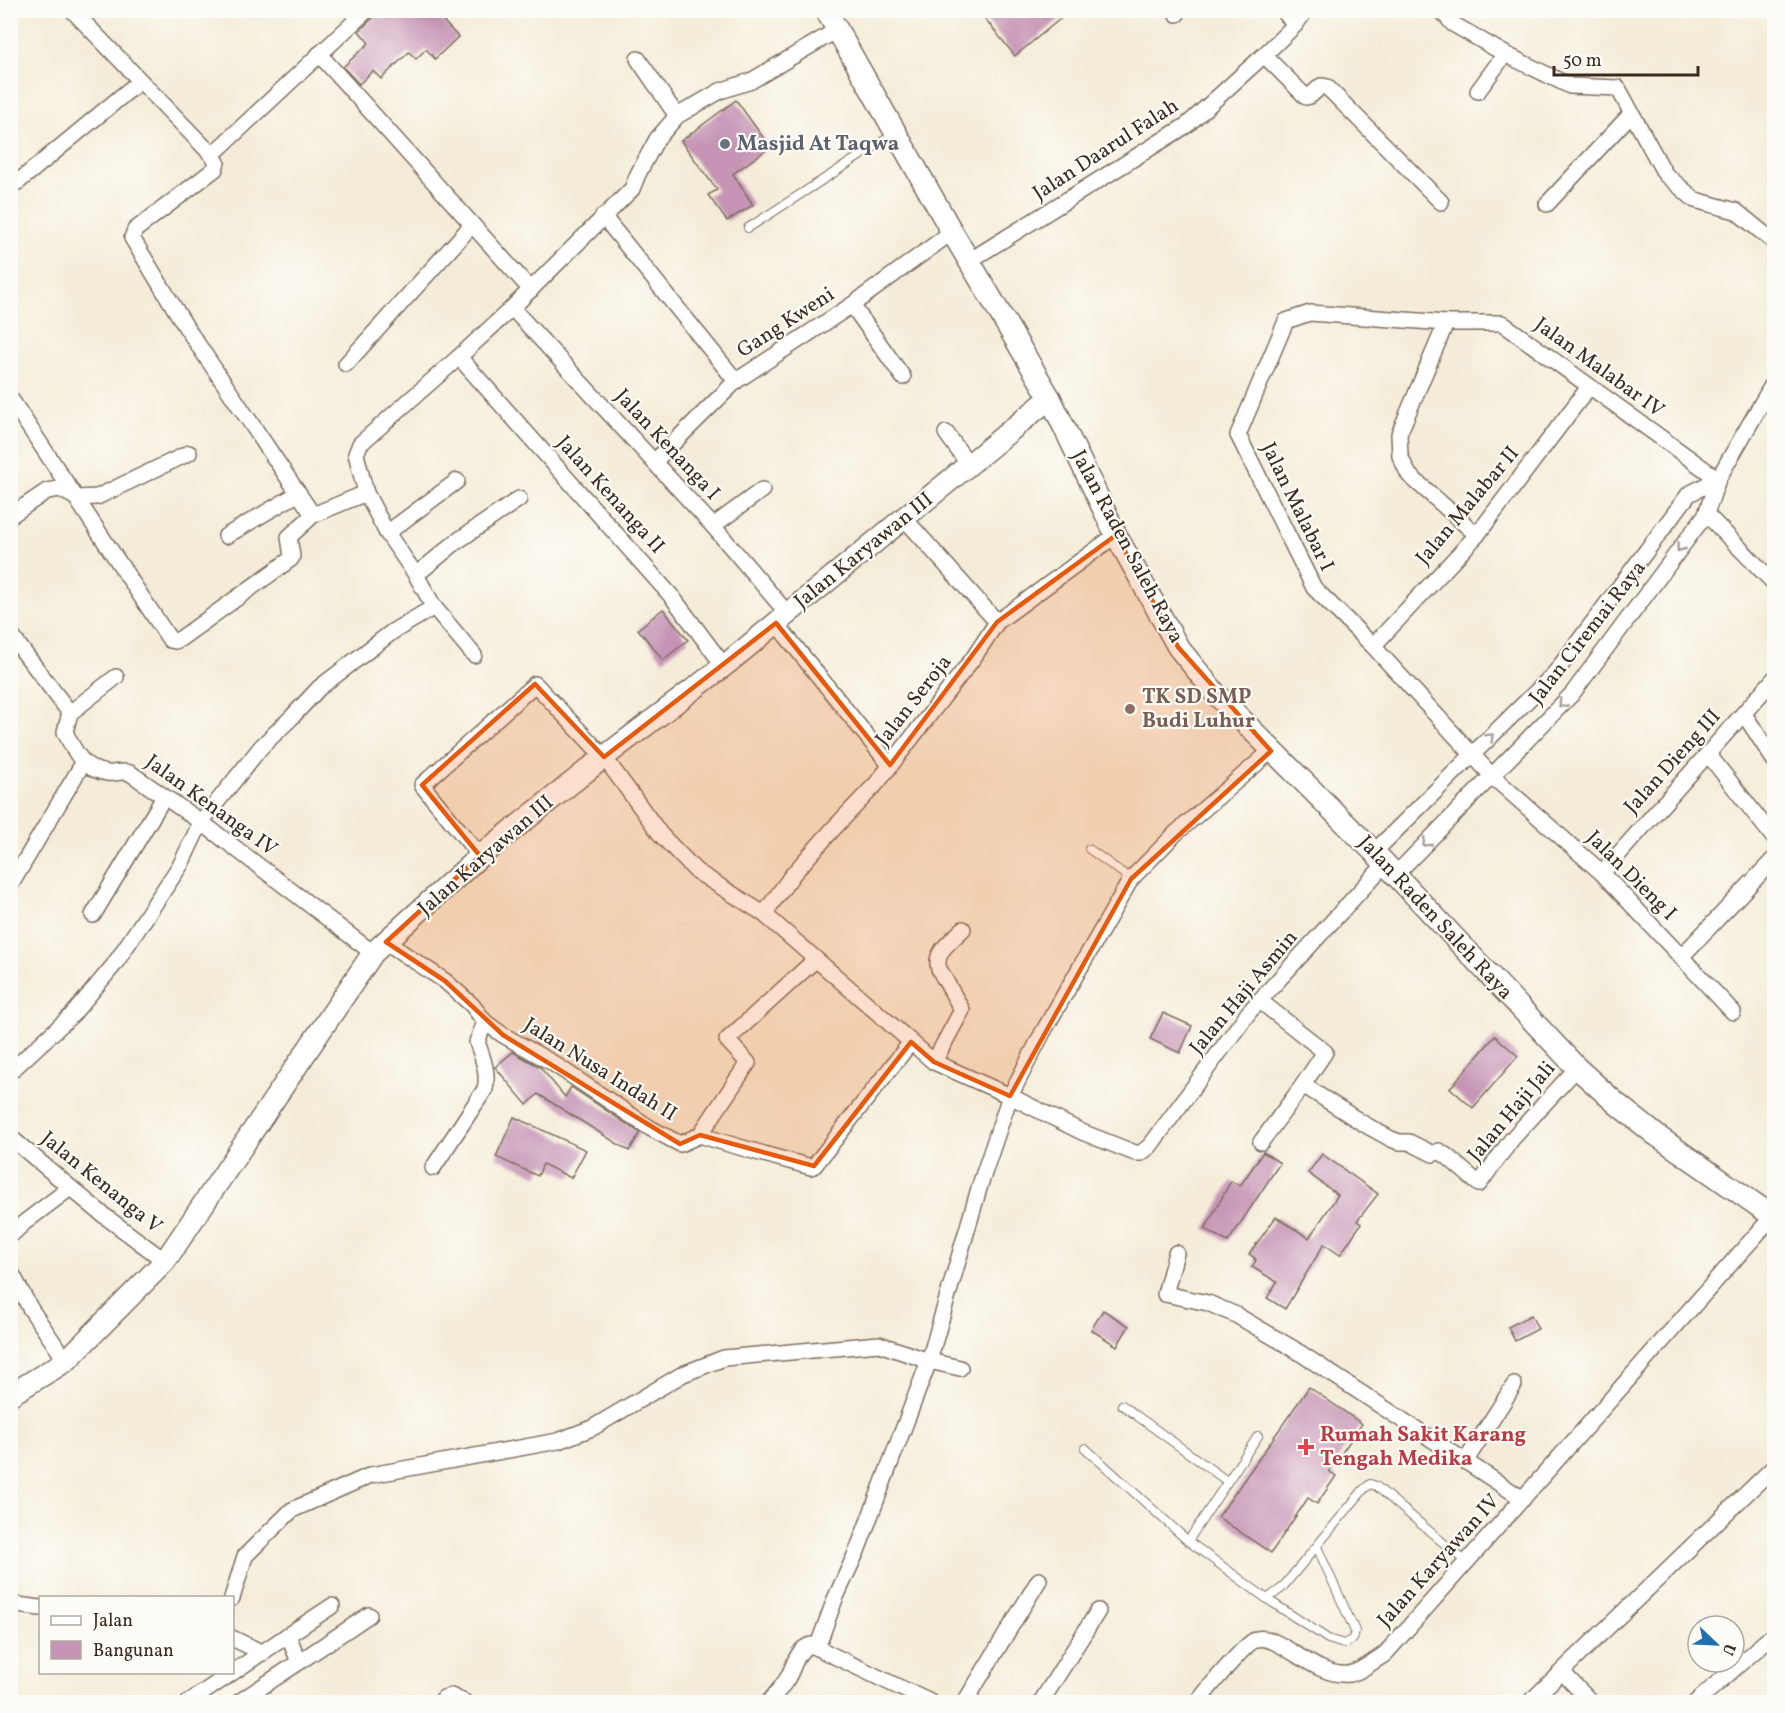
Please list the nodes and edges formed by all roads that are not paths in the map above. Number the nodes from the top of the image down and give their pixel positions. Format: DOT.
graph roads {
  1 [pos="367,10"];
  2 [pos="826,10"];
  3 [pos="1283,10"];
  4 [pos="1306,10"];
  5 [pos="1441,10"];
  6 [pos="74,11"];
  7 [pos="1295,25"];
  8 [pos="837,30"];
  9 [pos="319,54"];
  10 [pos="1505,54"];
  11 [pos="1264,56"];
  12 [pos="638,59"];
  13 [pos="140,81"];
  14 [pos="1478,91"];
  15 [pos="1631,114"];
  16 [pos="677,116"];
  17 [pos="895,133"];
  18 [pos="212,155"];
  19 [pos="18,182"];
  20 [pos="1441,202"];
  21 [pos="1547,204"];
  22 [pos="603,216"];
  23 [pos="472,225"];
  24 [pos="748,228"];
  25 [pos="952,232"];
  26 [pos="1774,242"];
  27 [pos="969,261"];
  28 [pos="531,290"];
  29 [pos="852,305"];
  30 [pos="512,308"];
  31 [pos="1446,323"];
  32 [pos="459,357"];
  33 [pos="346,364"];
  34 [pos="903,377"];
  35 [pos="736,381"];
  36 [pos="1774,382"];
  37 [pos="1589,387"];
  38 [pos="10,398"];
  39 [pos="1050,398"];
  40 [pos="1769,403"];
  41 [pos="946,434"];
  42 [pos="189,453"];
  43 [pos="654,462"];
  44 [pos="969,465"];
  45 [pos="1718,479"];
  46 [pos="457,481"];
  47 [pos="762,490"];
  48 [pos="299,493"];
  49 [pos="366,494"];
  50 [pos="77,498"];
  51 [pos="519,499"];
  52 [pos="1706,514"];
  53 [pos="314,515"];
  54 [pos="10,516"];
  55 [pos="904,518"];
  56 [pos="713,526"];
  57 [pos="387,533"];
  58 [pos="1116,535"];
  59 [pos="1477,535"];
  60 [pos="226,537"];
  61 [pos="416,574"];
  62 [pos="1774,583"];
  63 [pos="434,607"];
  64 [pos="782,618"];
  65 [pos="997,622"];
  66 [pos="10,634"];
  67 [pos="1579,643"];
  68 [pos="1373,646"];
  69 [pos="474,655"];
  70 [pos="1597,661"];
  71 [pos="724,666"];
  72 [pos="116,677"];
  73 [pos="1774,679"];
  74 [pos="70,713"];
  75 [pos="1744,714"];
  76 [pos="1271,751"];
  77 [pos="1472,754"];
  78 [pos="1708,754"];
  79 [pos="604,757"];
  80 [pos="1774,760"];
  81 [pos="83,763"];
  82 [pos="890,765"];
  83 [pos="1492,776"];
  84 [pos="164,797"];
  85 [pos="201,822"];
  86 [pos="1774,838"];
  87 [pos="1089,849"];
  88 [pos="480,856"];
  89 [pos="1774,859"];
  90 [pos="1385,864"];
  91 [pos="1602,873"];
  92 [pos="1131,879"];
  93 [pos="10,886"];
  94 [pos="764,914"];
  95 [pos="93,915"];
  96 [pos="963,929"];
  97 [pos="380,948"];
  98 [pos="1681,957"];
  99 [pos="815,960"];
  100 [pos="1260,1001"];
  101 [pos="1733,1012"];
  102 [pos="485,1022"];
  103 [pos="911,1042"];
  104 [pos="933,1062"];
  105 [pos="1577,1068"];
  106 [pos="10,1072"];
  107 [pos="1303,1085"];
  108 [pos="1010,1096"];
  109 [pos="700,1135"];
  110 [pos="10,1137"];
  111 [pos="1262,1142"];
  112 [pos="433,1168"];
  113 [pos="70,1188"];
  114 [pos="1774,1216"];
  115 [pos="10,1236"];
  116 [pos="1176,1253"];
  117 [pos="165,1261"];
  118 [pos="10,1270"];
  119 [pos="66,1361"];
  120 [pos="930,1361"];
  121 [pos="960,1368"];
  122 [pos="1514,1385"];
  123 [pos="10,1395"];
  124 [pos="1122,1405"];
  125 [pos="1258,1436"];
  126 [pos="1085,1448"];
  127 [pos="1465,1462"];
  128 [pos="1774,1467"];
  129 [pos="1227,1481"];
  130 [pos="1523,1499"];
  131 [pos="1188,1540"];
  132 [pos="1317,1547"];
  133 [pos="1466,1562"];
  134 [pos="1039,1580"];
  135 [pos="233,1596"];
  136 [pos="1267,1599"];
  137 [pos="10,1604"];
  138 [pos="332,1606"];
  139 [pos="39,1608"];
  140 [pos="1098,1611"];
  141 [pos="369,1615"];
  142 [pos="1774,1634"];
  143 [pos="288,1635"];
  144 [pos="234,1639"];
  145 [pos="817,1648"];
  146 [pos="263,1653"];
  147 [pos="299,1662"];
  148 [pos="234,1672"];
  149 [pos="1562,1672"];
  150 [pos="231,1674"];
  151 [pos="909,1698"];
  152 [pos="1048,1700"];
  153 [pos="189,1702"];
  154 [pos="239,1702"];
  155 [pos="441,1702"];
  156 [pos="464,1702"];
  157 [pos="769,1702"];
  158 [pos="930,1702"];
  159 [pos="965,1702"];
  160 [pos="1198,1702"];
  161 [pos="1530,1702"];
  162 [pos="1591,1702"];
  163 [pos="1696,1702"];
  1 -- 9 [label="street"];
  2 -- 8 [label="main road, Jalan Raden Saleh Raya"];
  3 -- 7 [label="street"];
  4 -- 7 [label="street, Jalan Daarul Falah"];
  5 -- 10 [label="street"];
  6 -- 13 [label="street"];
  7 -- 11 [label="street, Jalan Daarul Falah"];
  8 -- 16 [label="street"];
  8 -- 17 [label="main road, Jalan Raden Saleh Raya"];
  9 -- 18 [label="street"];
  9 -- 23 [label="street"];
  10 -- 14 [label="street"];
  10 -- 15 [label="street"];
  11 -- 20 [label="street"];
  11 -- 27 [label="street, Jalan Daarul Falah"];
  12 -- 16 [label="street"];
  13 -- 18 [label="street"];
  13 -- 19 [label="street"];
  15 -- 21 [label="street"];
  15 -- 26 [label="street"];
  16 -- 22 [label="street"];
  17 -- 24 [label="lane"];
  17 -- 25 [label="main road, Jalan Raden Saleh Raya"];
  18 -- 48 [label="street"];
  22 -- 28 [label="street"];
  22 -- 35 [label="street"];
  23 -- 28 [label="street"];
  23 -- 33 [label="street"];
  25 -- 27 [label="main road, Jalan Raden Saleh Raya"];
  25 -- 29 [label="street, Gang Kweni"];
  27 -- 39 [label="main road, Jalan Raden Saleh Raya"];
  28 -- 30 [label="street"];
  29 -- 34 [label="street"];
  29 -- 35 [label="street, Gang Kweni"];
  30 -- 32 [label="street"];
  30 -- 43 [label="street, Jalan Kenanga I"];
  31 -- 37 [label="street, Jalan Malabar IV"];
  31 -- 59 [label="street"];
  31 -- 68 [label="street, Jalan Malabar I"];
  32 -- 49 [label="street"];
  32 -- 71 [label="street, Jalan Kenanga II"];
  35 -- 43 [label="street, Gang Kweni"];
  36 -- 40 [label="street, Jalan Ciremai Raya"];
  37 -- 45 [label="street, Jalan Malabar IV"];
  37 -- 59 [label="street, Jalan Malabar II"];
  38 -- 50 [label="street"];
  39 -- 44 [label="main road, Jalan Karyawan III"];
  39 -- 58 [label="main road, Jalan Raden Saleh Raya"];
  40 -- 45 [label="street, Jalan Ciremai Raya"];
  41 -- 44 [label="street"];
  42 -- 50 [label="street"];
  43 -- 56 [label="street, Jalan Kenanga I"];
  44 -- 55 [label="main road, Jalan Karyawan III"];
  45 -- 52 [label="street, Jalan Ciremai Raya"];
  45 -- 67 [label="street, Jalan Ciremai Raya"];
  46 -- 57 [label="street"];
  47 -- 56 [label="street"];
  48 -- 53 [label="street"];
  48 -- 60 [label="street"];
  49 -- 53 [label="street"];
  49 -- 57 [label="street"];
  50 -- 53 [label="street"];
  50 -- 54 [label="street"];
  51 -- 61 [label="street"];
  52 -- 62 [label="street"];
  52 -- 70 [label="street, Jalan Ciremai Raya, one-way"];
  55 -- 64 [label="main road, Jalan Karyawan III"];
  55 -- 65 [label="street"];
  56 -- 64 [label="street, Jalan Kenanga I"];
  57 -- 61 [label="street"];
  58 -- 65 [label="street, Jalan Seroja"];
  58 -- 76 [label="main road, Jalan Raden Saleh Raya"];
  59 -- 68 [label="street, Jalan Malabar II"];
  61 -- 63 [label="street"];
  63 -- 69 [label="street"];
  63 -- 85 [label="street"];
  64 -- 71 [label="main road, Jalan Karyawan III"];
  64 -- 82 [label="street, Jalan Kenanga I"];
  65 -- 82 [label="street, Jalan Seroja"];
  66 -- 74 [label="street"];
  67 -- 70 [label="street"];
  77 -- 67 [label="street, Jalan Ciremai Raya, one-way"];
  68 -- 77 [label="street, Jalan Malabar I"];
  70 -- 83 [label="street, Jalan Ciremai Raya, one-way"];
  71 -- 79 [label="main road, Jalan Karyawan III"];
  72 -- 74 [label="street"];
  73 -- 75 [label="street, Jalan Dieng III"];
  74 -- 81 [label="street"];
  75 -- 78 [label="street, Jalan Dieng III"];
  75 -- 80 [label="street"];
  76 -- 90 [label="main road, Jalan Raden Saleh Raya"];
  76 -- 92 [label="street"];
  77 -- 83 [label="street, Jalan Malabar I"];
  77 -- 90 [label="street, Jalan Ciremai Raya"];
  78 -- 86 [label="street"];
  78 -- 91 [label="street, Jalan Dieng III"];
  79 -- 88 [label="main road, Jalan Karyawan III"];
  79 -- 88 [label="street"];
  79 -- 94 [label="street"];
  81 -- 84 [label="street, Jalan Kenanga IV"];
  81 -- 93 [label="street"];
  82 -- 94 [label="street, Jalan Seroja"];
  83 -- 90 [label="street, Jalan Ciremai Raya, one-way"];
  83 -- 91 [label="street, Jalan Dieng I"];
  84 -- 85 [label="street, Jalan Kenanga IV"];
  84 -- 95 [label="street"];
  85 -- 97 [label="street, Jalan Kenanga IV"];
  85 -- 106 [label="street"];
  87 -- 92 [label="lane"];
  88 -- 97 [label="main road, Jalan Karyawan III"];
  89 -- 98 [label="street"];
  90 -- 100 [label="street, Jalan Haji Asmin"];
  90 -- 105 [label="main road, Jalan Raden Saleh Raya"];
  91 -- 98 [label="street, Jalan Dieng I"];
  92 -- 108 [label="street"];
  94 -- 99 [label="street"];
  96 -- 104 [label="street"];
  97 -- 102 [label="street, Jalan Nusa Indah II"];
  97 -- 117 [label="main road, Jalan Karyawan III"];
  98 -- 101 [label="street, Jalan Dieng I"];
  99 -- 103 [label="street"];
  99 -- 109 [label="street"];
  100 -- 107 [label="street"];
  100 -- 108 [label="street, Jalan Haji Asmin"];
  102 -- 109 [label="street, Jalan Nusa Indah II"];
  102 -- 112 [label="street"];
  103 -- 104 [label="street"];
  103 -- 109 [label="street, Jalan Nusa Indah II"];
  104 -- 108 [label="street"];
  105 -- 107 [label="street, Jalan Haji Jali"];
  105 -- 114 [label="main road, Jalan Raden Saleh Raya"];
  107 -- 111 [label="street"];
  108 -- 120 [label="street"];
  110 -- 113 [label="street, Jalan Kenanga V"];
  113 -- 115 [label="street"];
  113 -- 117 [label="street, Jalan Kenanga V"];
  114 -- 130 [label="street, Jalan Karyawan IV"];
  116 -- 127 [label="street"];
  117 -- 119 [label="main road, Jalan Karyawan III"];
  118 -- 119 [label="street"];
  119 -- 123 [label="main road, Jalan Karyawan III"];
  120 -- 121 [label="street"];
  120 -- 135 [label="street"];
  120 -- 145 [label="street"];
  122 -- 127 [label="street"];
  124 -- 129 [label="lane"];
  125 -- 129 [label="lane"];
  126 -- 131 [label="lane"];
  127 -- 130 [label="street"];
  128 -- 149 [label="street"];
  129 -- 131 [label="lane"];
  130 -- 133 [label="street, Jalan Karyawan IV"];
  131 -- 136 [label="lane"];
  132 -- 133 [label="lane"];
  132 -- 136 [label="lane"];
  132 -- 136 [label="lane"];
  133 -- 160 [label="street, Jalan Karyawan IV"];
  134 -- 159 [label="street"];
  137 -- 139 [label="street"];
  138 -- 143 [label="street"];
  140 -- 152 [label="street"];
  141 -- 147 [label="street"];
  142 -- 163 [label="street"];
  143 -- 146 [label="street"];
  143 -- 147 [label="street"];
  144 -- 146 [label="street"];
  145 -- 151 [label="street"];
  145 -- 157 [label="street"];
  146 -- 148 [label="street"];
  147 -- 154 [label="street"];
  149 -- 161 [label="street"];
  149 -- 162 [label="street"];
  150 -- 153 [label="street"];
  151 -- 158 [label="street"];
  155 -- 156 [label="street"];
}
